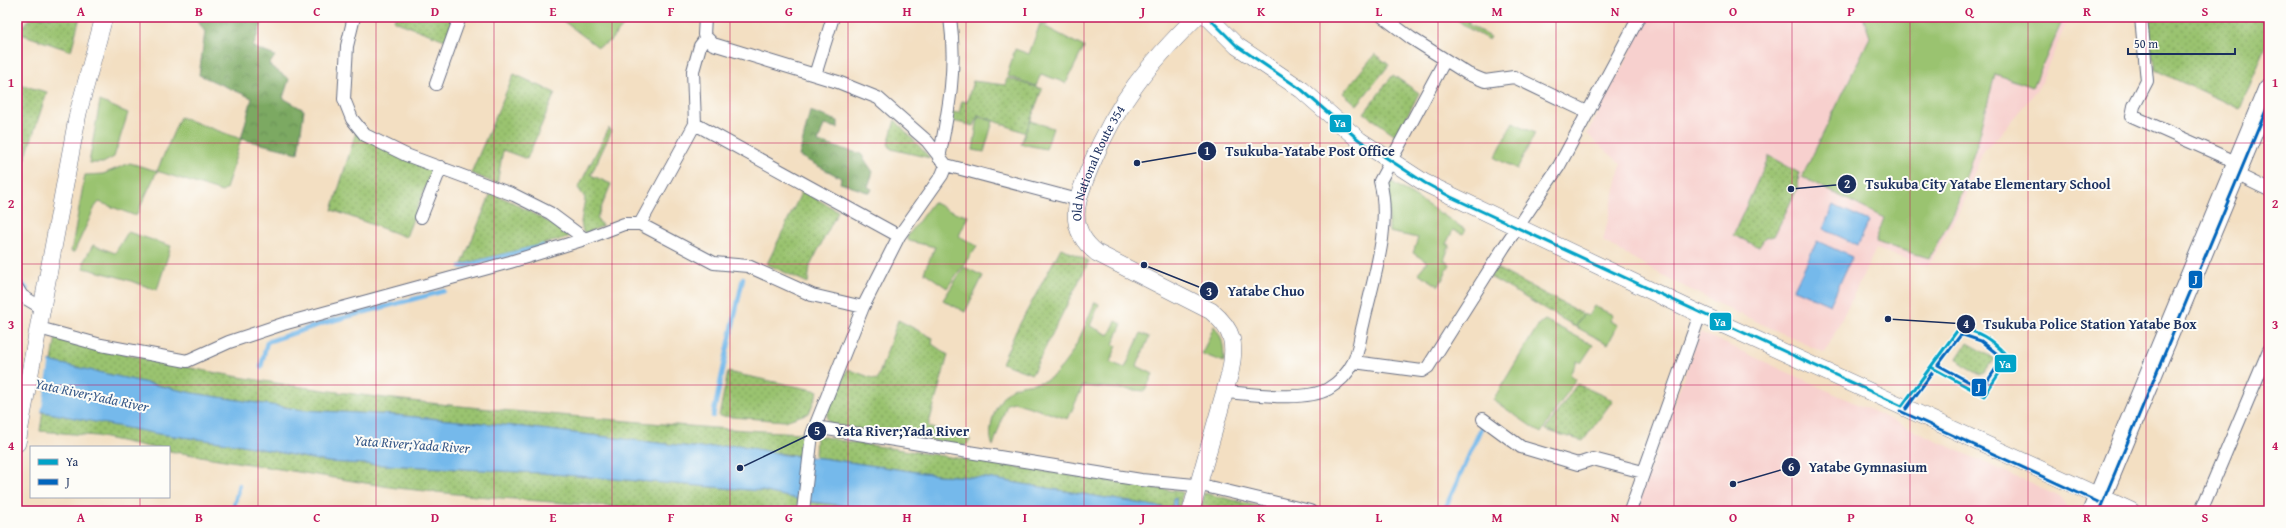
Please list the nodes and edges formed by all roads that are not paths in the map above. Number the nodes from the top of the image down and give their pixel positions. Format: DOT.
graph roads {
  1 [pos="104,17"];
  2 [pos="354,17"];
  3 [pos="460,17"];
  4 [pos="705,17"];
  5 [pos="833,17"];
  6 [pos="950,17"];
  7 [pos="1196,17"];
  8 [pos="1208,17"];
  9 [pos="1383,17"];
  10 [pos="1639,17"];
  11 [pos="2141,17"];
  12 [pos="706,38"];
  13 [pos="1445,60"];
  14 [pos="816,75"];
  15 [pos="436,84"];
  16 [pos="2269,90"];
  17 [pos="1587,112"];
  18 [pos="695,124"];
  19 [pos="1389,161"];
  20 [pos="942,162"];
  21 [pos="441,167"];
  22 [pos="2236,168"];
  23 [pos="2269,190"];
  24 [pos="1078,200"];
  25 [pos="421,217"];
  26 [pos="640,224"];
  27 [pos="1518,227"];
  28 [pos="899,236"];
  29 [pos="585,239"];
  30 [pos="17,288"];
  31 [pos="863,307"];
  32 [pos="42,308"];
  33 [pos="1700,314"];
  34 [pos="38,330"];
  35 [pos="2269,350"];
  36 [pos="1354,362"];
  37 [pos="1225,392"];
  38 [pos="1483,419"];
  39 [pos="813,430"];
  40 [pos="17,443"];
  41 [pos="1644,472"];
  42 [pos="1196,489"];
  43 [pos="2097,504"];
  44 [pos="803,511"];
  45 [pos="1191,511"];
  46 [pos="1310,511"];
  47 [pos="1630,511"];
  48 [pos="2131,511"];
  49 [pos="2201,511"];
  1 -- 32 [label="street"];
  2 -- 21 [label="street"];
  3 -- 15 [label="street"];
  4 -- 12 [label="street"];
  5 -- 14 [label="street"];
  6 -- 20 [label="street"];
  7 -- 24 [label="street, Old National Route 354"];
  8 -- 19 [label="street"];
  9 -- 13 [label="street"];
  10 -- 17 [label="street"];
  11 -- 22 [label="street"];
  12 -- 14 [label="street"];
  12 -- 18 [label="street"];
  13 -- 17 [label="street"];
  13 -- 19 [label="street"];
  14 -- 20 [label="street"];
  16 -- 22 [label="highway"];
  17 -- 27 [label="street"];
  18 -- 26 [label="street"];
  18 -- 28 [label="street"];
  19 -- 27 [label="street"];
  19 -- 36 [label="street"];
  20 -- 24 [label="street"];
  20 -- 28 [label="street"];
  21 -- 25 [label="street"];
  21 -- 29 [label="street"];
  22 -- 23 [label="street"];
  22 -- 43 [label="highway"];
  24 -- 37 [label="street, Old National Route 354"];
  26 -- 29 [label="street"];
  26 -- 31 [label="street"];
  27 -- 33 [label="street"];
  27 -- 36 [label="street"];
  28 -- 31 [label="street"];
  29 -- 34 [label="street"];
  30 -- 32 [label="street"];
  31 -- 39 [label="street"];
  32 -- 34 [label="street"];
  33 -- 41 [label="street"];
  33 -- 43 [label="street"];
  34 -- 40 [label="street"];
  35 -- 49 [label="street"];
  36 -- 37 [label="street"];
  37 -- 42 [label="street, Old National Route 354"];
  38 -- 41 [label="street"];
  39 -- 42 [label="street"];
  39 -- 44 [label="street"];
  41 -- 47 [label="street"];
  42 -- 45 [label="street, Old National Route 354"];
  42 -- 46 [label="street"];
  43 -- 48 [label="street"];
}
